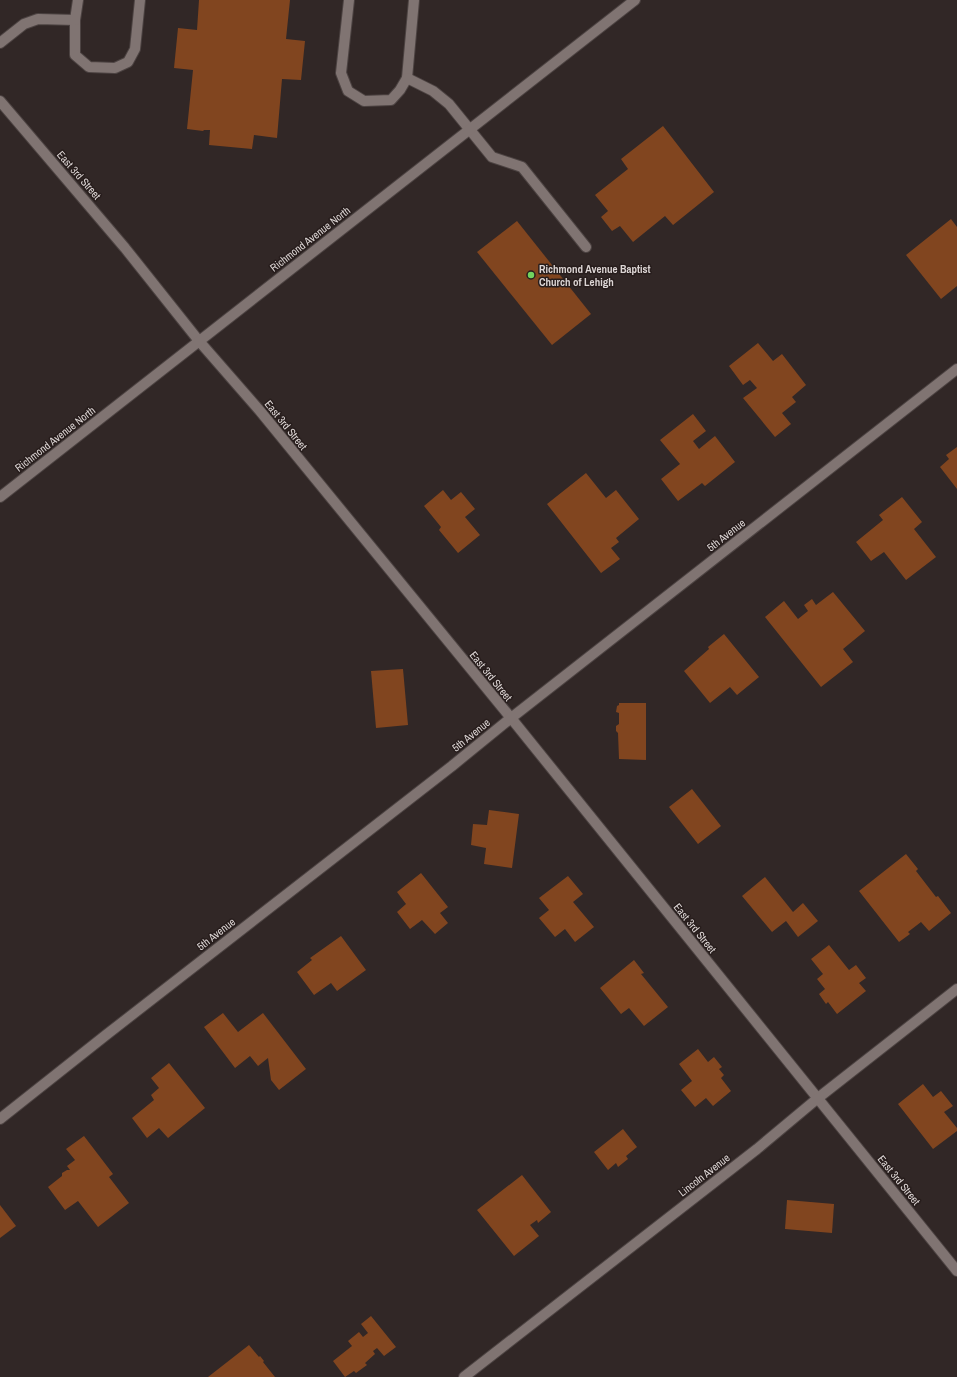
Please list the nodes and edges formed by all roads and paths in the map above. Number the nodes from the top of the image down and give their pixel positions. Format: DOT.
graph roads {
  1 [pos="78,0"];
  2 [pos="140,0"];
  3 [pos="349,0"];
  4 [pos="414,0"];
  5 [pos="634,0"];
  6 [pos="75,20"];
  7 [pos="0,43"];
  8 [pos="407,78"];
  9 [pos="0,101"];
  10 [pos="468,130"];
  11 [pos="586,248"];
  12 [pos="199,341"];
  13 [pos="957,369"];
  14 [pos="0,497"];
  15 [pos="511,718"];
  16 [pos="957,989"];
  17 [pos="818,1098"];
  18 [pos="0,1120"];
  19 [pos="957,1271"];
  20 [pos="464,1377"];
  1 -- 6 [label="street"];
  2 -- 6 [label="street"];
  3 -- 8 [label="street"];
  4 -- 8 [label="street"];
  5 -- 10 [label="street, Richmond Avenue North"];
  6 -- 7 [label="street"];
  8 -- 10 [label="street"];
  9 -- 12 [label="street, East 3rd Street"];
  10 -- 11 [label="street"];
  10 -- 12 [label="street, Richmond Avenue North"];
  12 -- 14 [label="street, Richmond Avenue North"];
  12 -- 15 [label="street, East 3rd Street"];
  13 -- 15 [label="street, 5th Avenue"];
  15 -- 17 [label="street, East 3rd Street"];
  15 -- 18 [label="street, 5th Avenue"];
  16 -- 17 [label="street, Lincoln Avenue"];
  17 -- 19 [label="street, East 3rd Street"];
  17 -- 20 [label="street, Lincoln Avenue"];
}
